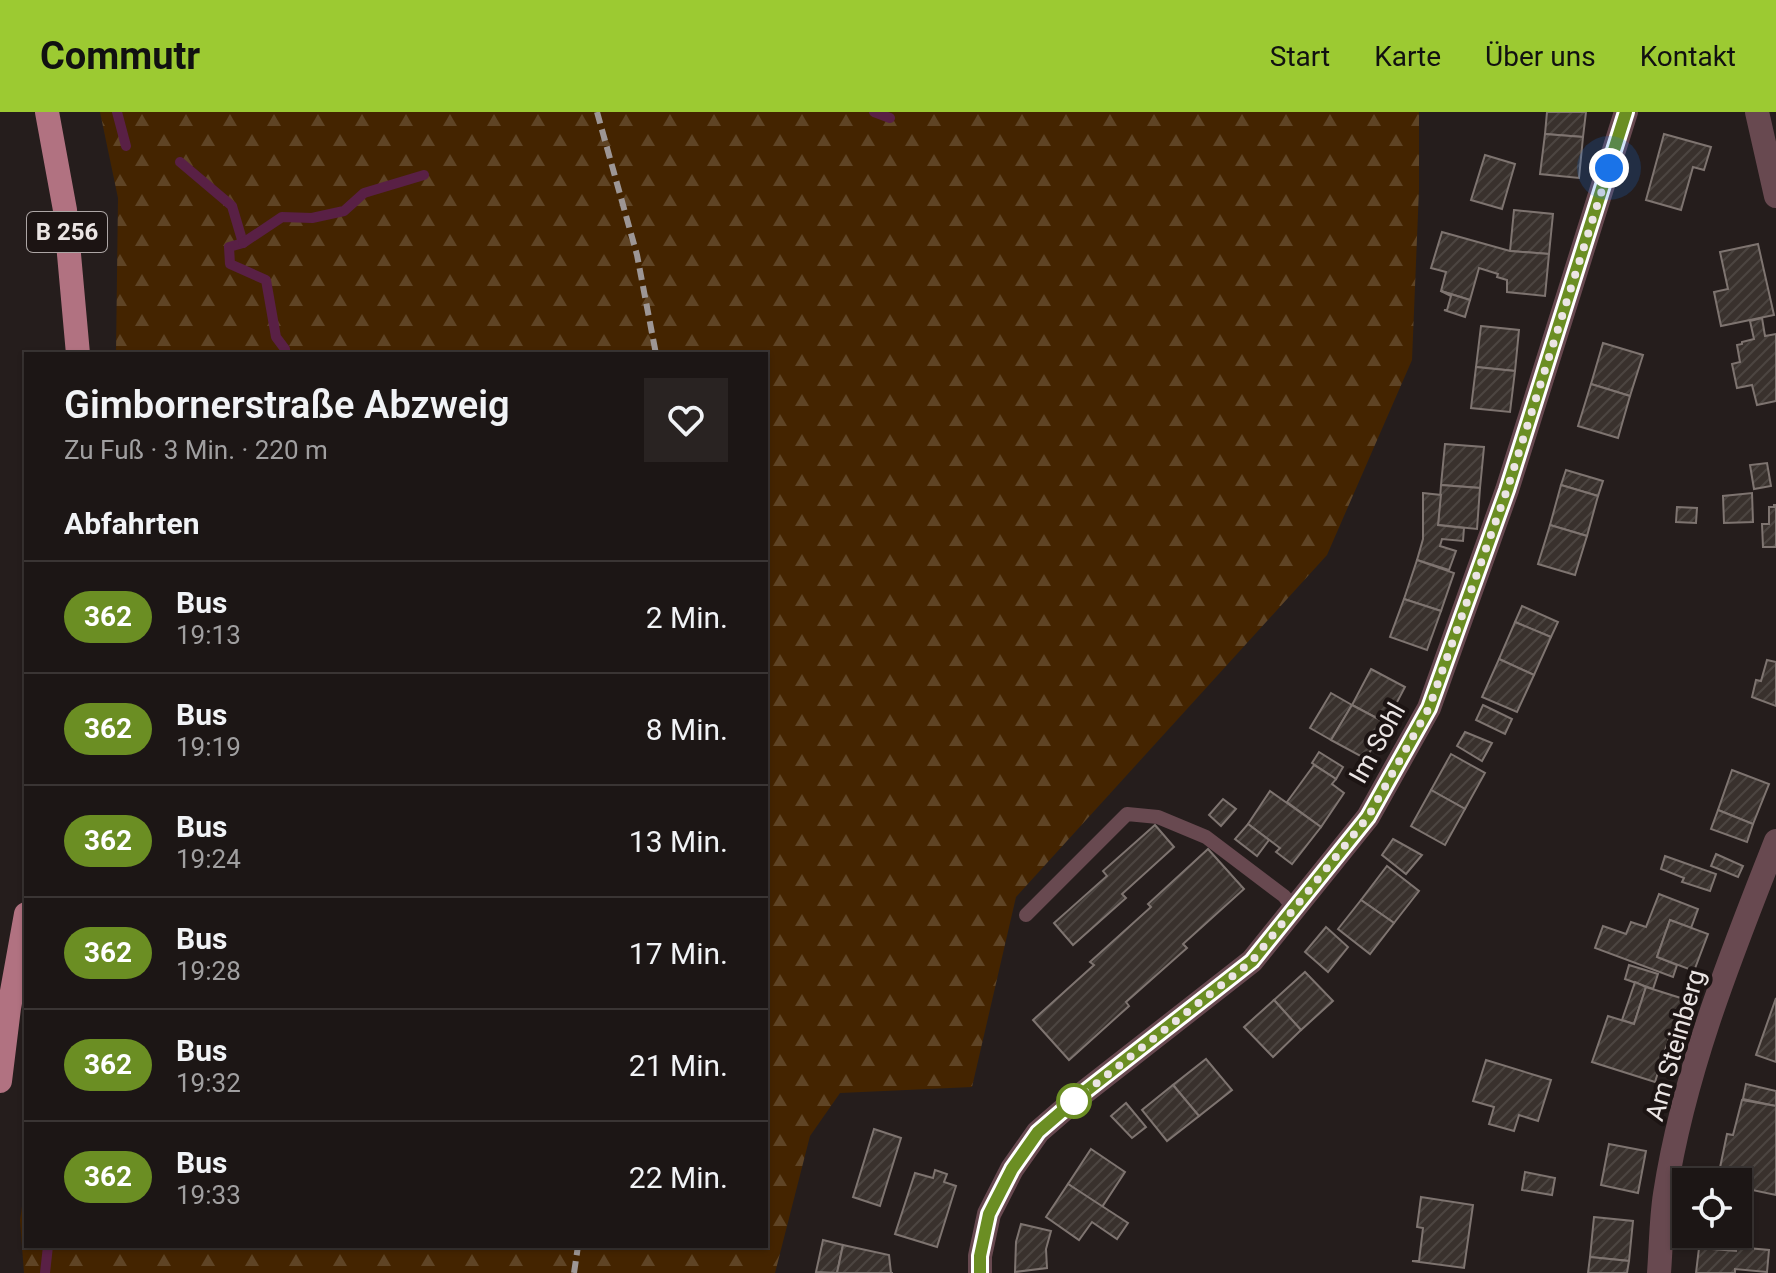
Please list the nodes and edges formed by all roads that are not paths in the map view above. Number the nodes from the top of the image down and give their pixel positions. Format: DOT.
graph roads {
  1 [pos="47,112"];
  2 [pos="1626,112"];
  3 [pos="1757,112"];
  4 [pos="1776,196"];
  5 [pos="78,352"];
  6 [pos="1776,841"];
  7 [pos="1294,909"];
  8 [pos="1026,915"];
  9 [pos="24,925"];
  10 [pos="0,1081"];
  11 [pos="980,1273"];
  12 [pos="1659,1273"];
  1 -- 5 [label="main road, B 256"];
  2 -- 7 [label="street, Im Sohl"];
  3 -- 4 [label="street"];
  6 -- 12 [label="street, Am Steinberg"];
  7 -- 8 [label="lane"];
  7 -- 11 [label="street, Im Sohl"];
  9 -- 10 [label="main road"];
}
